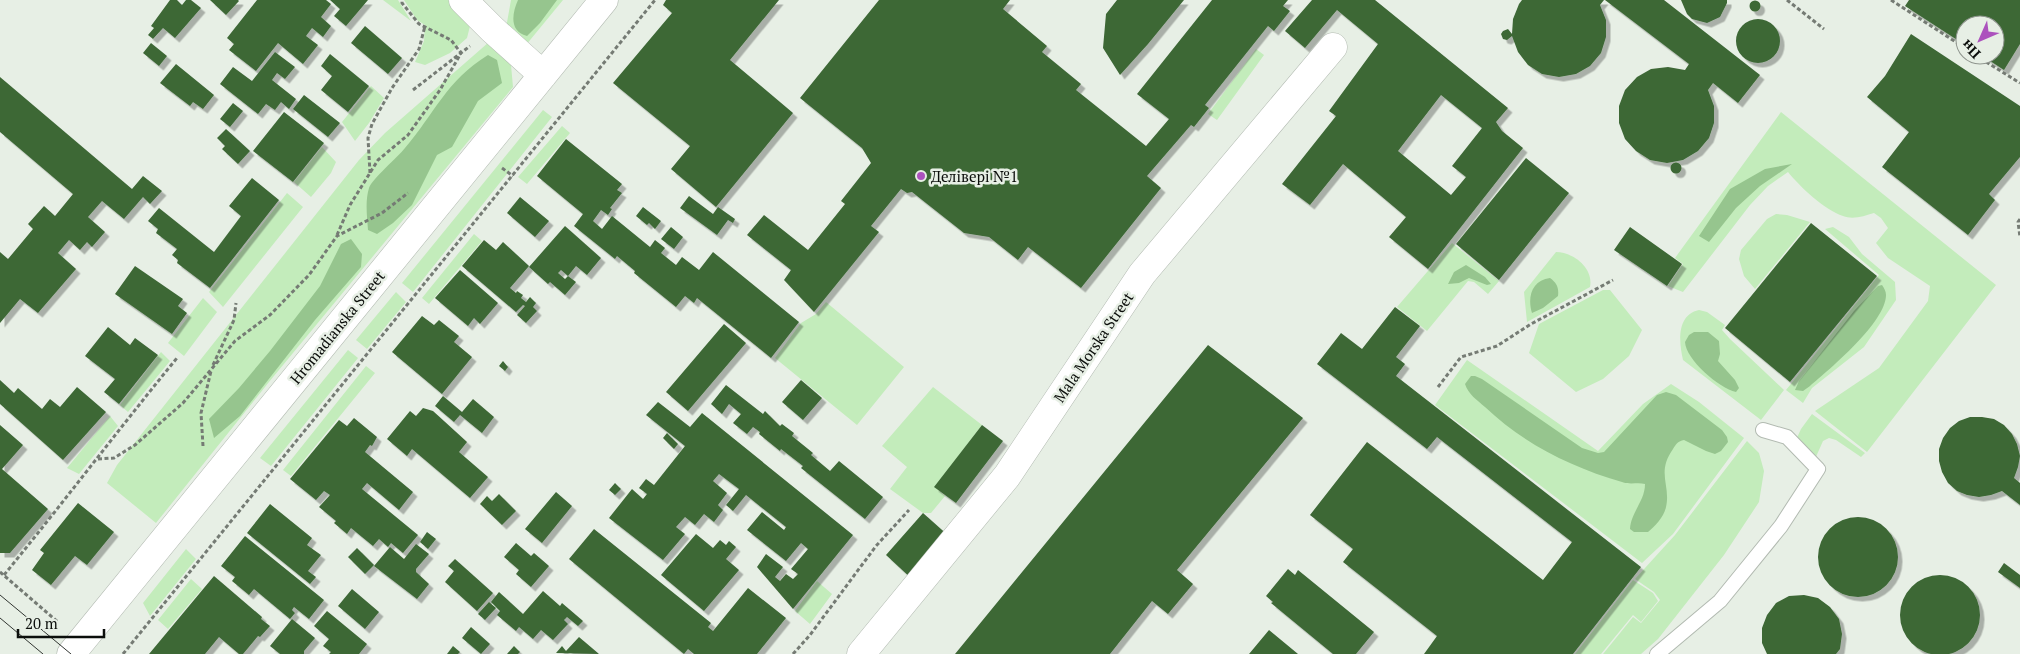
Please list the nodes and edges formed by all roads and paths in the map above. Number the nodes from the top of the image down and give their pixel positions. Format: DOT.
graph roads {
  1 [pos="402,0"];
  2 [pos="463,0"];
  3 [pos="604,0"];
  4 [pos="655,0"];
  5 [pos="1788,0"];
  6 [pos="1891,0"];
  7 [pos="425,26"];
  8 [pos="492,29"];
  9 [pos="1824,29"];
  10 [pos="1955,42"];
  11 [pos="1333,47"];
  12 [pos="461,52"];
  13 [pos="1991,65"];
  14 [pos="543,75"];
  15 [pos="2020,84"];
  16 [pos="413,90"];
  17 [pos="469,166"];
  18 [pos="370,174"];
  19 [pos="513,176"];
  20 [pos="413,191"];
  21 [pos="2020,219"];
  22 [pos="337,236"];
  23 [pos="2020,237"];
  24 [pos="1613,280"];
  25 [pos="236,303"];
  26 [pos="176,358"];
  27 [pos="211,370"];
  28 [pos="1438,387"];
  29 [pos="1762,430"];
  30 [pos="98,459"];
  31 [pos="216,477"];
  32 [pos="909,510"];
  33 [pos="0,572"];
  34 [pos="4,575"];
  35 [pos="76,648"];
  36 [pos="123,654"];
  37 [pos="793,654"];
  38 [pos="862,654"];
  39 [pos="1657,654"];
  1 -- 7 [label="path"];
  2 -- 8 [label="street"];
  3 -- 14 [label="street, Hromadianska Street"];
  4 -- 19 [label="path"];
  5 -- 9 [label="path"];
  6 -- 10 [label="path"];
  7 -- 12 [label="path"];
  7 -- 18 [label="path"];
  8 -- 12 [label="path"];
  8 -- 14 [label="street"];
  11 -- 38 [label="street, Mala Morska Street"];
  12 -- 16 [label="path"];
  12 -- 18 [label="path"];
  13 -- 15 [label="path"];
  14 -- 17 [label="street, Hromadianska Street"];
  17 -- 19 [label="path"];
  17 -- 31 [label="street, Hromadianska Street"];
  18 -- 22 [label="path"];
  19 -- 36 [label="path"];
  20 -- 22 [label="path"];
  21 -- 23 [label="path"];
  22 -- 27 [label="path"];
  24 -- 28 [label="path"];
  25 -- 27 [label="path"];
  26 -- 30 [label="path"];
  27 -- 30 [label="path"];
  27 -- 31 [label="path"];
  29 -- 39 [label="lane"];
  30 -- 34 [label="path"];
  31 -- 35 [label="street, Hromadianska Street"];
  32 -- 37 [label="path"];
  33 -- 34 [label="path"];
  34 -- 35 [label="path"];
}
